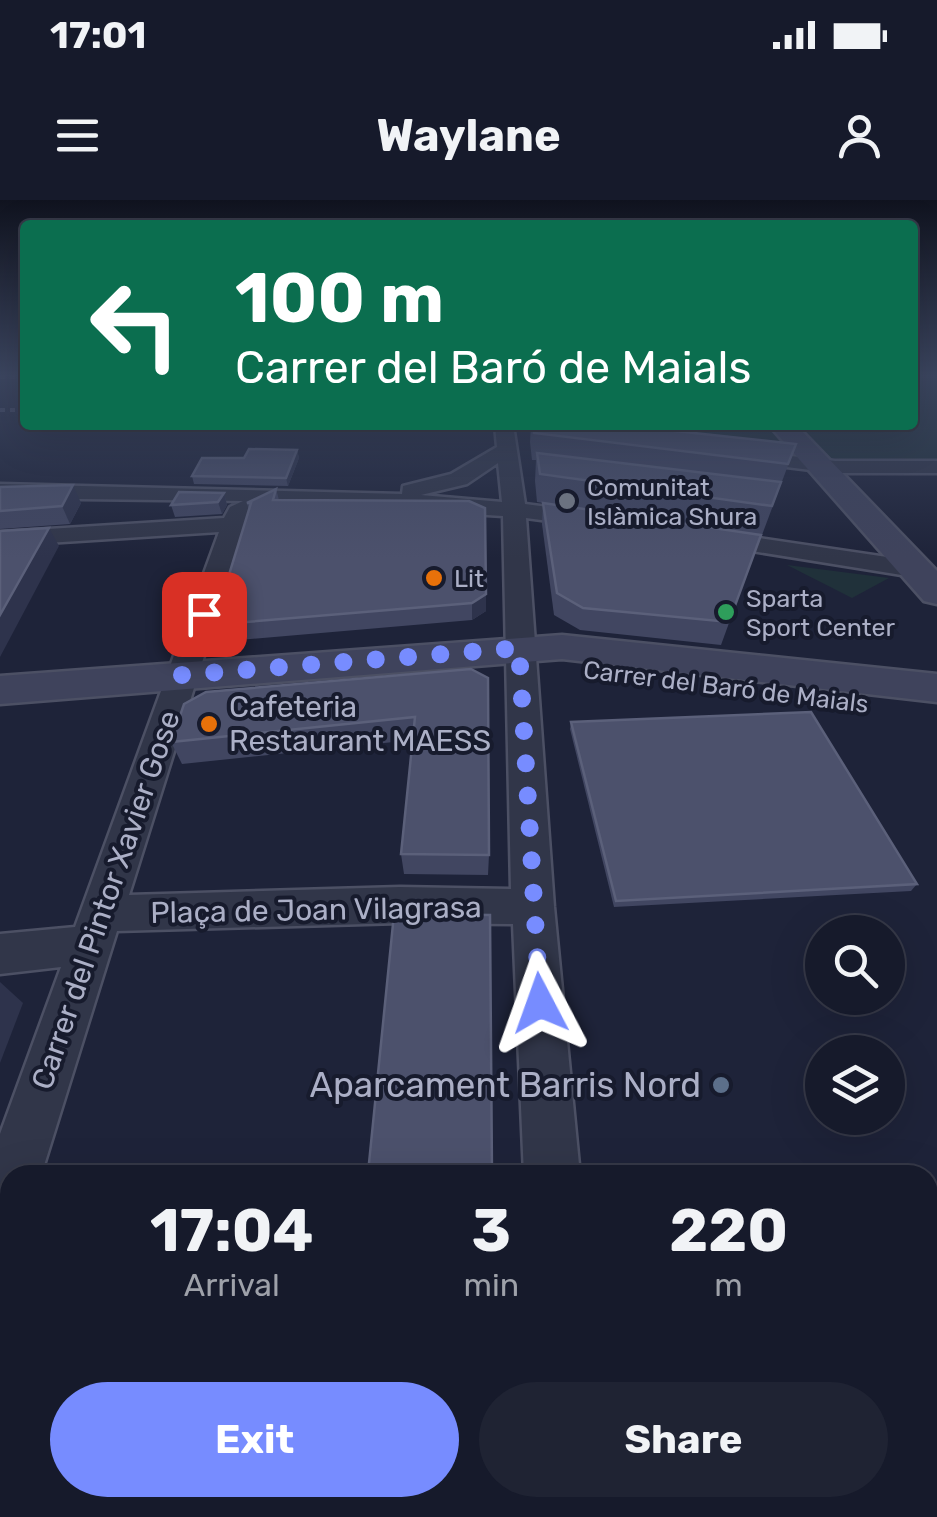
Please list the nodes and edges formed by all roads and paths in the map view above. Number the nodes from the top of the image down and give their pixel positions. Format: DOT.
graph roads {
  1 [pos="793,435"];
  2 [pos="803,435"];
  3 [pos="511,448"];
  4 [pos="715,453"];
  5 [pos="826,466"];
  6 [pos="937,467"];
  7 [pos="0,492"];
  8 [pos="365,496"];
  9 [pos="514,508"];
  10 [pos="230,511"];
  11 [pos="612,523"];
  12 [pos="686,534"];
  13 [pos="0,539"];
  14 [pos="926,571"];
  15 [pos="937,593"];
  16 [pos="519,648"];
  17 [pos="182,675"];
  18 [pos="937,688"];
  19 [pos="0,690"];
  20 [pos="937,712"];
  21 [pos="533,907"];
  22 [pos="95,930"];
  23 [pos="0,954"];
  24 [pos="16,1165"];
  25 [pos="551,1165"];
  1 -- 5 [label="main road"];
  2 -- 5 [label="main road"];
  3 -- 8 [label="street"];
  3 -- 9 [label="street"];
  4 -- 5 [label="street"];
  5 -- 6 [label="street"];
  5 -- 14 [label="main road"];
  7 -- 10 [label="street"];
  8 -- 9 [label="street"];
  8 -- 10 [label="street"];
  9 -- 11 [label="street"];
  9 -- 16 [label="street"];
  10 -- 13 [label="street"];
  10 -- 17 [label="street, Carrer del Pintor Xavier Gose"];
  12 -- 14 [label="street"];
  14 -- 15 [label="main road"];
  16 -- 17 [label="main road, Carrer del Baró de Maials"];
  16 -- 18 [label="main road, Carrer del Baró de Maials"];
  16 -- 20 [label="main road, Carrer del Baró de Maials"];
  16 -- 21 [label="street"];
  17 -- 19 [label="main road, Carrer del Baró de Maials"];
  17 -- 22 [label="street, Carrer del Pintor Xavier Gose"];
  21 -- 22 [label="street, Plaça de Joan Vilagrasa"];
  21 -- 25 [label="street"];
  22 -- 23 [label="street, Plaça de Joan Vilagrasa"];
  22 -- 24 [label="street, Carrer del Pintor Xavier Gose"];
}
